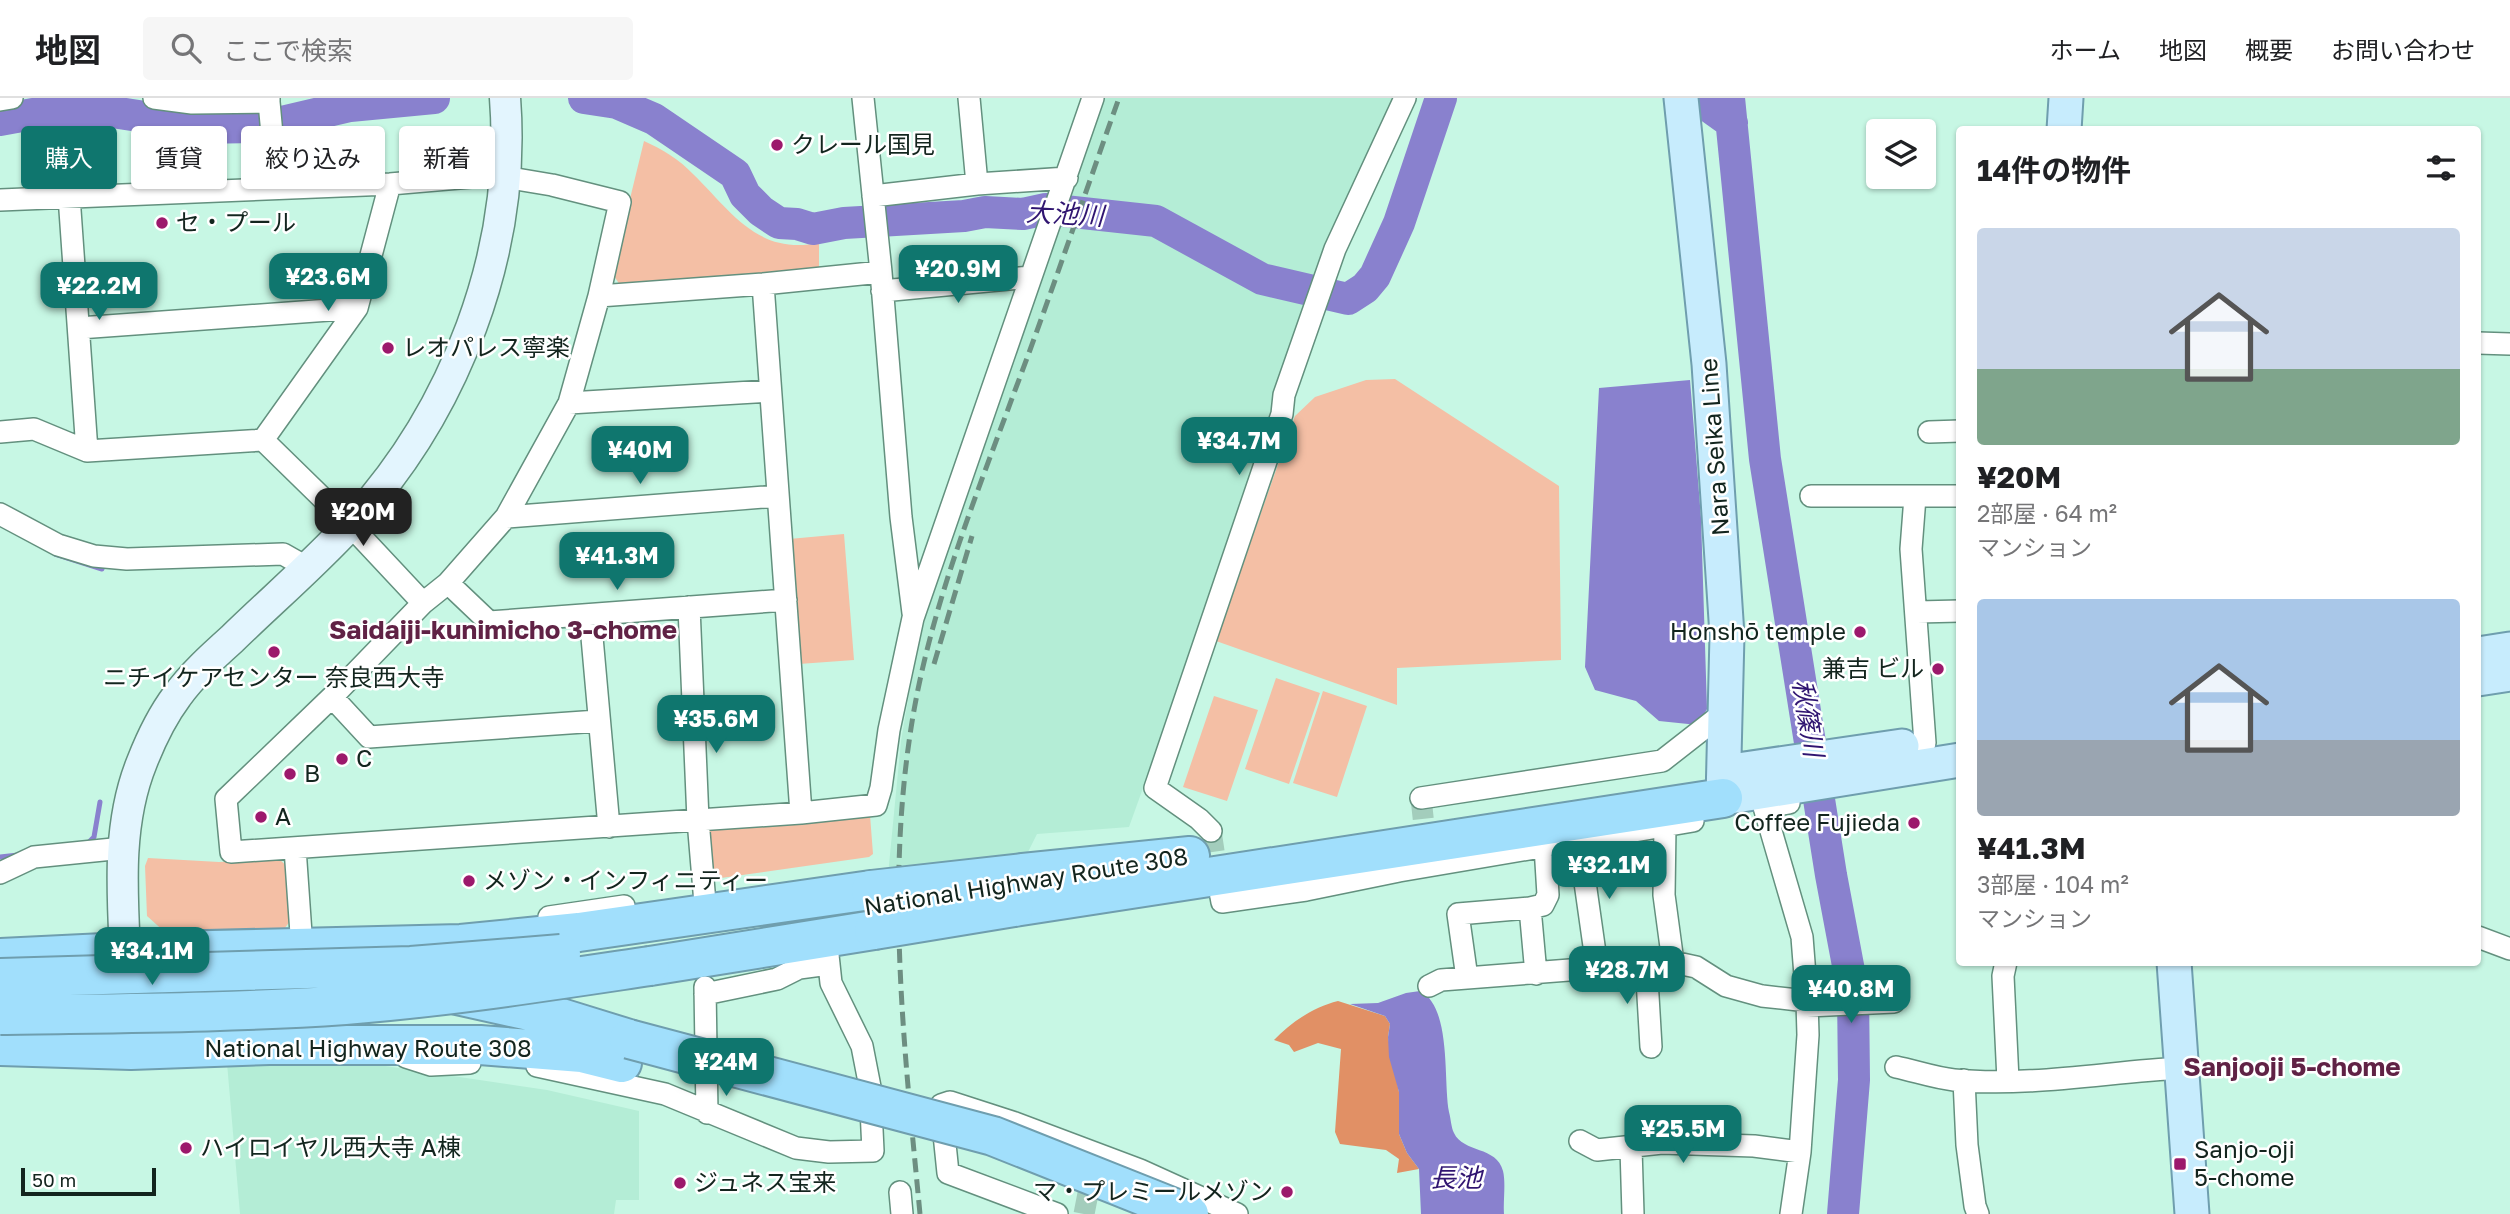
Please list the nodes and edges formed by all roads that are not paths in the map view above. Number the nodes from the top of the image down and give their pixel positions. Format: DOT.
graph roads {
  1 [pos="12,98"];
  2 [pos="154,98"];
  3 [pos="863,98"];
  4 [pos="969,98"];
  5 [pos="1093,98"];
  6 [pos="1405,98"];
  7 [pos="2066,98"];
  8 [pos="0,100"];
  9 [pos="269,100"];
  10 [pos="505,103"];
  11 [pos="1682,103"];
  12 [pos="271,126"];
  13 [pos="2064,126"];
  14 [pos="504,177"];
  15 [pos="385,184"];
  16 [pos="390,184"];
  17 [pos="977,184"];
  18 [pos="1064,187"];
  19 [pos="251,189"];
  20 [pos="69,196"];
  21 [pos="873,199"];
  22 [pos="0,200"];
  23 [pos="1031,277"];
  24 [pos="882,282"];
  25 [pos="763,284"];
  26 [pos="598,296"];
  27 [pos="357,309"];
  28 [pos="79,328"];
  29 [pos="2481,343"];
  30 [pos="2510,344"];
  31 [pos="770,391"];
  32 [pos="569,403"];
  33 [pos="1956,431"];
  34 [pos="0,432"];
  35 [pos="1929,432"];
  36 [pos="263,440"];
  37 [pos="87,451"];
  38 [pos="778,496"];
  39 [pos="1811,496"];
  40 [pos="1956,496"];
  41 [pos="1915,497"];
  42 [pos="0,514"];
  43 [pos="506,517"];
  44 [pos="351,525"];
  45 [pos="306,567"];
  46 [pos="449,583"];
  47 [pos="786,600"];
  48 [pos="423,603"];
  49 [pos="689,607"];
  50 [pos="1956,611"];
  51 [pos="1917,612"];
  52 [pos="590,615"];
  53 [pos="913,618"];
  54 [pos="2510,649"];
  55 [pos="2481,654"];
  56 [pos="2510,674"];
  57 [pos="2481,679"];
  58 [pos="332,697"];
  59 [pos="1726,711"];
  60 [pos="598,721"];
  61 [pos="1956,738"];
  62 [pos="1925,743"];
  63 [pos="1956,761"];
  64 [pos="1846,775"];
  65 [pos="1747,787"];
  66 [pos="1421,798"];
  67 [pos="801,813"];
  68 [pos="698,820"];
  69 [pos="609,827"];
  70 [pos="1665,827"];
  71 [pos="1579,840"];
  72 [pos="1205,843"];
  73 [pos="1545,846"];
  74 [pos="123,848"];
  75 [pos="296,848"];
  76 [pos="0,873"];
  77 [pos="818,884"];
  78 [pos="1021,888"];
  79 [pos="1220,891"];
  80 [pos="705,899"];
  81 [pos="1530,908"];
  82 [pos="873,909"];
  83 [pos="2481,938"];
  84 [pos="318,948"];
  85 [pos="2510,948"];
  86 [pos="125,952"];
  87 [pos="0,958"];
  88 [pos="1673,961"];
  89 [pos="1646,962"];
  90 [pos="651,964"];
  91 [pos="2005,966"];
  92 [pos="2174,966"];
  93 [pos="1597,967"];
  94 [pos="1536,974"];
  95 [pos="0,978"];
  96 [pos="1467,978"];
  97 [pos="1429,986"];
  98 [pos="0,998"];
  99 [pos="1891,1002"];
  100 [pos="1809,1004"];
  101 [pos="327,1006"];
  102 [pos="0,1015"];
  103 [pos="561,1018"];
  104 [pos="130,1036"];
  105 [pos="0,1044"];
  106 [pos="403,1044"];
  107 [pos="1651,1047"];
  108 [pos="626,1051"];
  109 [pos="1896,1067"];
  110 [pos="2181,1068"];
  111 [pos="1964,1080"];
  112 [pos="2008,1080"];
  113 [pos="706,1113"];
  114 [pos="1580,1141"];
  115 [pos="1631,1148"];
  116 [pos="1800,1152"];
  117 [pos="900,1192"];
  118 [pos="902,1214"];
  119 [pos="1057,1214"];
  120 [pos="1131,1214"];
  121 [pos="1189,1214"];
  122 [pos="1237,1214"];
  123 [pos="1633,1214"];
  124 [pos="1791,1214"];
  125 [pos="1978,1214"];
  126 [pos="2192,1214"];
  1 -- 8 [label="street"];
  2 -- 9 [label="street"];
  3 -- 21 [label="street"];
  4 -- 17 [label="street"];
  5 -- 18 [label="street"];
  6 -- 72 [label="street"];
  7 -- 13 [label="main road"];
  9 -- 12 [label="street"];
  10 -- 14 [label="street"];
  11 -- 59 [label="main road, Nara Seika Line"];
  14 -- 16 [label="street"];
  14 -- 26 [label="street"];
  14 -- 44 [label="street"];
  15 -- 16 [label="street"];
  16 -- 27 [label="street"];
  17 -- 18 [label="street"];
  17 -- 21 [label="street"];
  18 -- 23 [label="street"];
  19 -- 20 [label="street"];
  20 -- 22 [label="street"];
  20 -- 28 [label="street"];
  21 -- 24 [label="street"];
  23 -- 24 [label="street"];
  23 -- 53 [label="street"];
  24 -- 25 [label="street"];
  24 -- 53 [label="street"];
  25 -- 26 [label="street"];
  25 -- 31 [label="street"];
  26 -- 32 [label="street"];
  27 -- 28 [label="street"];
  27 -- 36 [label="street"];
  28 -- 37 [label="street"];
  29 -- 30 [label="street"];
  31 -- 32 [label="street"];
  31 -- 38 [label="street"];
  32 -- 43 [label="street"];
  33 -- 35 [label="street"];
  34 -- 37 [label="street"];
  36 -- 37 [label="street"];
  36 -- 44 [label="street"];
  38 -- 43 [label="street"];
  38 -- 47 [label="street"];
  39 -- 41 [label="street"];
  40 -- 41 [label="street"];
  41 -- 51 [label="street"];
  42 -- 45 [label="street"];
  43 -- 46 [label="street"];
  44 -- 45 [label="street"];
  44 -- 48 [label="street"];
  45 -- 74 [label="street"];
  46 -- 48 [label="street"];
  46 -- 52 [label="street"];
  47 -- 49 [label="street"];
  47 -- 67 [label="street"];
  48 -- 58 [label="street"];
  49 -- 52 [label="street"];
  49 -- 68 [label="street"];
  50 -- 51 [label="street"];
  51 -- 62 [label="street"];
  52 -- 60 [label="street"];
  53 -- 67 [label="street"];
  54 -- 55 [label="main road"];
  56 -- 57 [label="main road"];
  58 -- 60 [label="street"];
  58 -- 75 [label="street"];
  59 -- 65 [label="main road, Nara Seika Line"];
  59 -- 66 [label="street"];
  60 -- 69 [label="street"];
  61 -- 62 [label="main road"];
  62 -- 64 [label="main road"];
  63 -- 64 [label="main road"];
  64 -- 65 [label="main road"];
  65 -- 70 [label="street"];
  65 -- 72 [label="highway, National Highway Route 308"];
  65 -- 78 [label="highway, National Highway Route 308"];
  65 -- 100 [label="street"];
  67 -- 68 [label="street"];
  68 -- 69 [label="street"];
  68 -- 80 [label="street"];
  69 -- 75 [label="street"];
  70 -- 71 [label="street"];
  70 -- 88 [label="street"];
  71 -- 73 [label="street"];
  71 -- 93 [label="street"];
  72 -- 78 [label="highway, National Highway Route 308"];
  73 -- 79 [label="street"];
  73 -- 81 [label="street"];
  74 -- 76 [label="street"];
  74 -- 86 [label="street"];
  75 -- 84 [label="street"];
  77 -- 80 [label="street"];
  78 -- 82 [label="highway, bridge"];
  80 -- 84 [label="street"];
  81 -- 94 [label="street"];
  81 -- 96 [label="street"];
  82 -- 84 [label="highway"];
  82 -- 90 [label="highway, National Highway Route 308"];
  83 -- 85 [label="street"];
  84 -- 86 [label="highway"];
  86 -- 87 [label="highway, National Highway Route 308"];
  86 -- 103 [label="highway, National Highway Route 308"];
  86 -- 104 [label="street"];
  88 -- 89 [label="street"];
  88 -- 100 [label="street"];
  89 -- 93 [label="street"];
  89 -- 107 [label="street"];
  90 -- 95 [label="highway, National Highway Route 308, bridge"];
  90 -- 101 [label="highway"];
  90 -- 102 [label="highway, National Highway Route 308, bridge"];
  91 -- 112 [label="street"];
  92 -- 110 [label="main road"];
  93 -- 94 [label="street"];
  94 -- 96 [label="street"];
  96 -- 97 [label="street"];
  98 -- 101 [label="highway"];
  99 -- 100 [label="street"];
  100 -- 116 [label="street"];
  101 -- 103 [label="highway"];
  101 -- 104 [label="highway"];
  103 -- 108 [label="highway, National Highway Route 308"];
  104 -- 105 [label="highway"];
  104 -- 106 [label="highway, National Highway Route 308"];
  106 -- 108 [label="highway, National Highway Route 308"];
  106 -- 113 [label="street"];
  108 -- 120 [label="highway, National Highway Route 308"];
  108 -- 121 [label="highway, National Highway Route 308, bridge"];
  109 -- 111 [label="street"];
  110 -- 112 [label="street"];
  110 -- 126 [label="main road"];
  111 -- 112 [label="street"];
  111 -- 125 [label="street"];
  113 -- 113 [label="street"];
  114 -- 115 [label="street"];
  115 -- 116 [label="street"];
  115 -- 123 [label="street"];
  116 -- 124 [label="street"];
  117 -- 118 [label="street"];
  119 -- 122 [label="street"];
}
